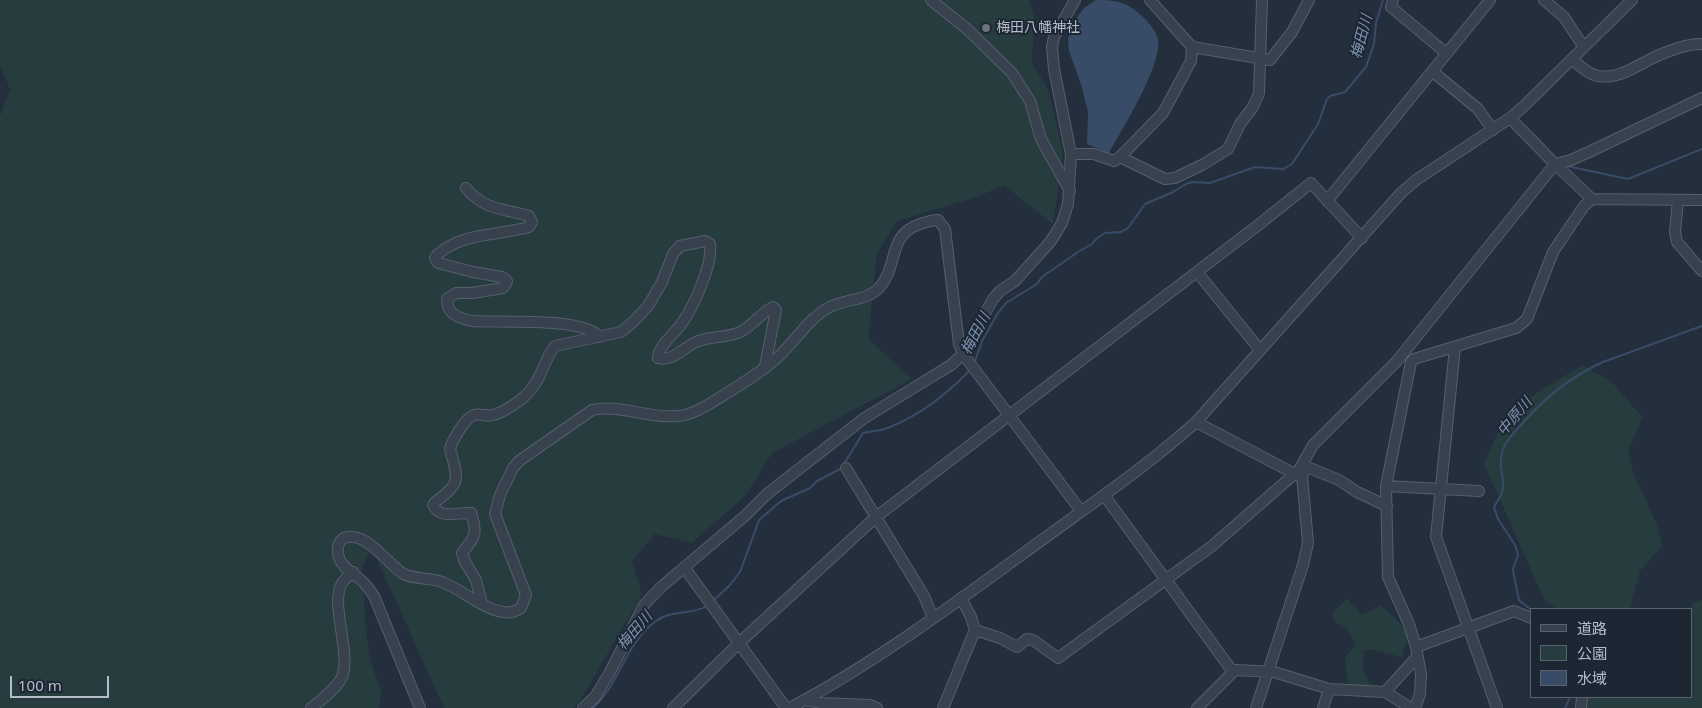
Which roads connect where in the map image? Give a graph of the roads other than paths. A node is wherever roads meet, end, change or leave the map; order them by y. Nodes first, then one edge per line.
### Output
1 (931, 0) edge
2 (1075, 0) edge
3 (1150, 0) edge
4 (1262, 0) edge
5 (1309, 0) edge
6 (1393, 0) edge
7 (1490, 0) edge
8 (1544, 0) edge
9 (1632, 0) edge
10 (1702, 44) edge
11 (1584, 46) junction
12 (1192, 47) junction
13 (1446, 53) junction
14 (1260, 59) junction
15 (1572, 59) junction
16 (1432, 71) junction
17 (1702, 98) edge
18 (1510, 118) junction
19 (1493, 130) junction
20 (1071, 154) junction
21 (1120, 157) junction
22 (1554, 164) junction
23 (466, 188) dead end
24 (1070, 191) junction
25 (1592, 199) junction
26 (1678, 200) junction
27 (1702, 200) edge
28 (1326, 201) junction
29 (1362, 238) junction
30 (1702, 271) edge
31 (1197, 272) junction
32 (599, 337) junction
33 (1455, 347) junction
34 (1260, 350) junction
35 (963, 354) junction
36 (1397, 361) junction
37 (765, 366) junction
38 (1409, 366) junction
39 (1010, 415) junction
40 (1196, 422) junction
41 (846, 468) dead end
42 (1298, 475) junction
43 (1386, 486) junction
44 (1440, 489) junction
45 (1479, 492) dead end
46 (1104, 495) junction
47 (1387, 506) junction
48 (1081, 511) junction
49 (876, 517) junction
50 (684, 567) junction
51 (353, 572) junction
52 (1166, 579) junction
53 (961, 598) junction
54 (482, 604) junction
55 (935, 616) junction
56 (1530, 618) edge
57 (1469, 629) junction
58 (974, 630) junction
59 (740, 643) junction
60 (1416, 652) junction
61 (1233, 672) junction
62 (1267, 672) junction
63 (1329, 689) junction
64 (1385, 692) junction
65 (805, 700) junction
66 (312, 708) edge
67 (420, 708) edge
68 (583, 708) edge
69 (673, 708) edge
70 (786, 708) edge
71 (790, 708) edge
72 (877, 708) edge
73 (943, 708) edge
74 (1197, 708) edge
75 (1256, 708) edge
76 (1323, 708) edge
77 (1411, 708) edge
78 (1415, 708) edge
79 (1498, 708) edge

1 - 24 street
2 - 20 street
3 - 12 street
4 - 14 street
5 - 14 street
6 - 13 street
7 - 13 street
8 - 11 street
9 - 11 street
10 - 15 street
11 - 15 street
12 - 14 street
12 - 21 street
13 - 16 street
14 - 21 street
15 - 18 street
16 - 19 street
16 - 28 street
17 - 22 street
18 - 19 street
18 - 22 street
19 - 29 street
20 - 21 street
20 - 24 street
22 - 25 street
22 - 36 street
23 - 32 street
24 - 35 street
25 - 26 street
25 - 33 street
26 - 27 street
26 - 30 street
28 - 29 street
28 - 31 street
29 - 34 street
31 - 34 street
31 - 39 street
32 - 37 street
32 - 54 street
33 - 38 street
33 - 44 street
34 - 40 street
35 - 37 street
35 - 39 street
35 - 50 street
36 - 38 street
36 - 42 street
37 - 54 street
38 - 43 street
39 - 48 street
39 - 49 street
40 - 42 street
40 - 46 street
41 - 49 street
42 - 47 street
42 - 52 street
42 - 62 street
43 - 44 street
43 - 47 street
44 - 45 street
44 - 57 street
46 - 48 street
46 - 52 street
47 - 60 street
48 - 53 street
49 - 55 street
49 - 59 street
50 - 59 street
50 - 68 street
51 - 54 street
51 - 66 street
51 - 67 street
52 - 58 street
52 - 61 street
53 - 55 street
53 - 58 street
55 - 65 street
56 - 57 street
57 - 60 street
57 - 79 street
58 - 73 street
59 - 69 street
59 - 70 street
60 - 64 street
60 - 78 street
61 - 62 street
61 - 74 street
62 - 63 street
62 - 75 street
63 - 64 street
63 - 76 street
64 - 77 street
65 - 71 street
65 - 72 street

